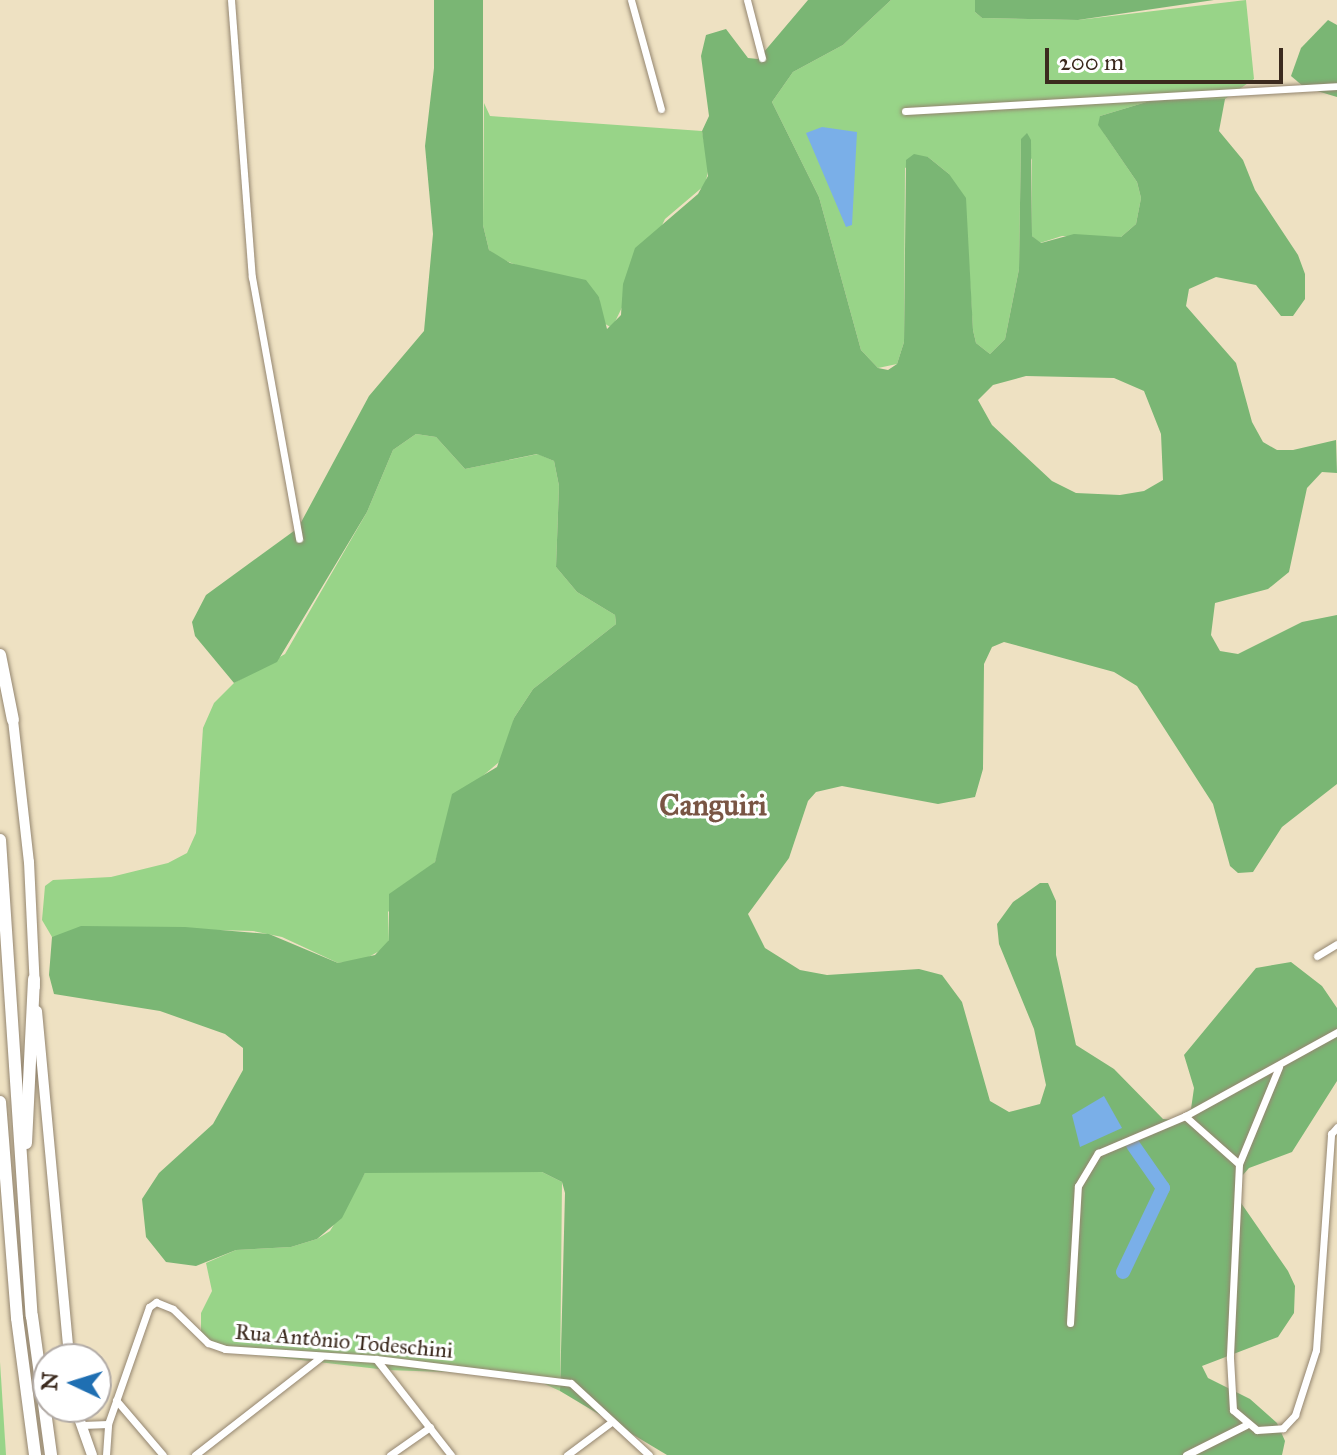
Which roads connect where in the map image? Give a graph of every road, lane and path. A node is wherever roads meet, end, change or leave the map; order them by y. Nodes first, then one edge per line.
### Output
1 (231, 0) edge
2 (631, 0) edge
3 (747, 0) edge
4 (762, 58) dead end
5 (1337, 86) edge
6 (661, 109) dead end
7 (905, 111) dead end
8 (299, 539) dead end
9 (0, 655) edge
10 (13, 720) joint
11 (0, 840) edge
12 (1337, 944) edge
13 (1317, 956) dead end
14 (34, 979) junction
15 (1337, 1032) edge
16 (1279, 1067) junction
17 (0, 1102) edge
18 (1185, 1116) junction
19 (1337, 1127) edge
20 (1239, 1164) junction
21 (23, 1198) junction
22 (1070, 1323) dead end
23 (68, 1343) edge
24 (321, 1357) junction
25 (376, 1359) junction
26 (116, 1400) junction
27 (610, 1423) junction
28 (108, 1424) junction
29 (82, 1425) joint
30 (1246, 1425) junction
31 (430, 1427) junction
32 (35, 1455) edge
33 (51, 1455) edge
34 (92, 1455) edge
35 (106, 1455) edge
36 (163, 1455) edge
37 (195, 1455) edge
38 (390, 1455) edge
39 (451, 1455) edge
40 (567, 1455) edge
41 (649, 1455) edge
42 (1186, 1455) edge

1 - 8 street
2 - 6 street
3 - 4 street
5 - 7 street
9 - 10 highway
10 - 14 street
11 - 21 highway
12 - 13 street
14 - 21 highway
14 - 23 street
15 - 16 street
16 - 18 street
16 - 20 street
17 - 32 highway
18 - 20 street
18 - 22 street
19 - 30 street
20 - 30 street
21 - 33 highway
24 - 25 street, Rua Antônio Todeschini
24 - 26 street, Rua Antônio Todeschini
24 - 37 street
25 - 27 street, Rua Antônio Todeschini
25 - 31 street
26 - 28 street, Rua Antônio Todeschini
26 - 36 street
27 - 40 street
27 - 41 street, Rua Antônio Todeschini
28 - 29 street
28 - 35 street, Rua Antônio Todeschini
29 - 34 street
30 - 42 street
31 - 38 street
31 - 39 street

